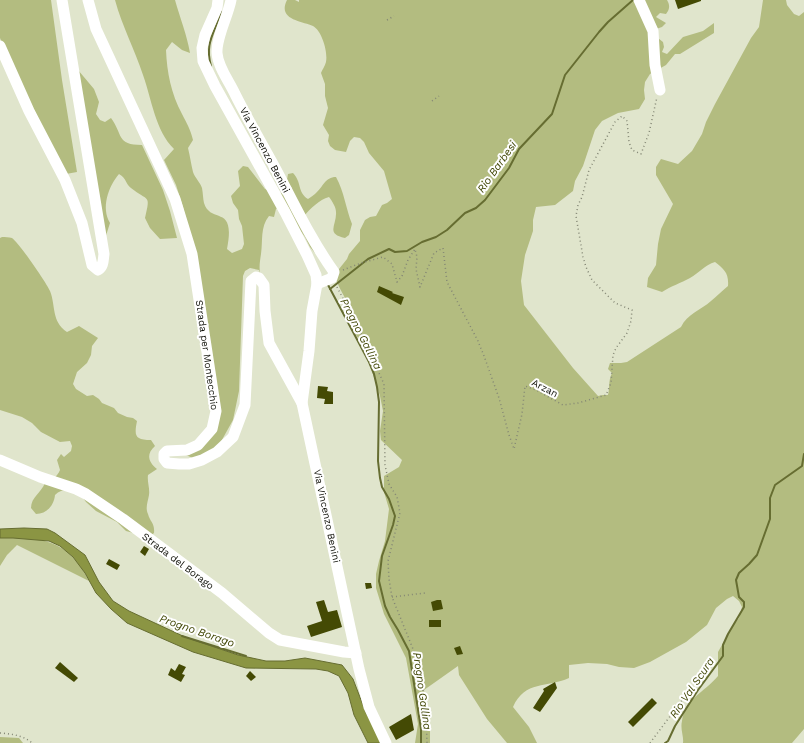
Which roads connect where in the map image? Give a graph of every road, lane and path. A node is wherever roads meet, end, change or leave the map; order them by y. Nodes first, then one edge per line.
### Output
1 (62, 0) edge
2 (88, 0) edge
3 (218, 0) edge
4 (231, 0) edge
5 (639, 0) edge
6 (394, 16) dead end
7 (387, 20) dead end
8 (0, 46) edge
9 (659, 89) joint
10 (439, 96) dead end
11 (432, 101) dead end
12 (333, 276) junction
13 (319, 284) junction
14 (302, 403) junction
15 (0, 460) edge
16 (425, 593) dead end
17 (392, 598) junction
18 (356, 653) junction
19 (689, 691) dead end
20 (0, 733) edge
21 (32, 743) edge
22 (386, 743) edge
23 (427, 743) edge
24 (650, 743) edge

1 - 8 street
2 - 14 street, Strada per Montecchio
3 - 13 street, Via Vincenzo Benini
4 - 12 street, Via Vincenzo Benini
5 - 9 street
6 - 7 path
9 - 12 path, Arzan
10 - 11 path
12 - 13 street
12 - 17 path
13 - 14 street, Via Vincenzo Benini
14 - 18 street, Via Vincenzo Benini
15 - 18 street, Strada del Borago
16 - 17 path
17 - 23 path
18 - 22 street, Via Vincenzo Benini
19 - 24 path
20 - 21 path

